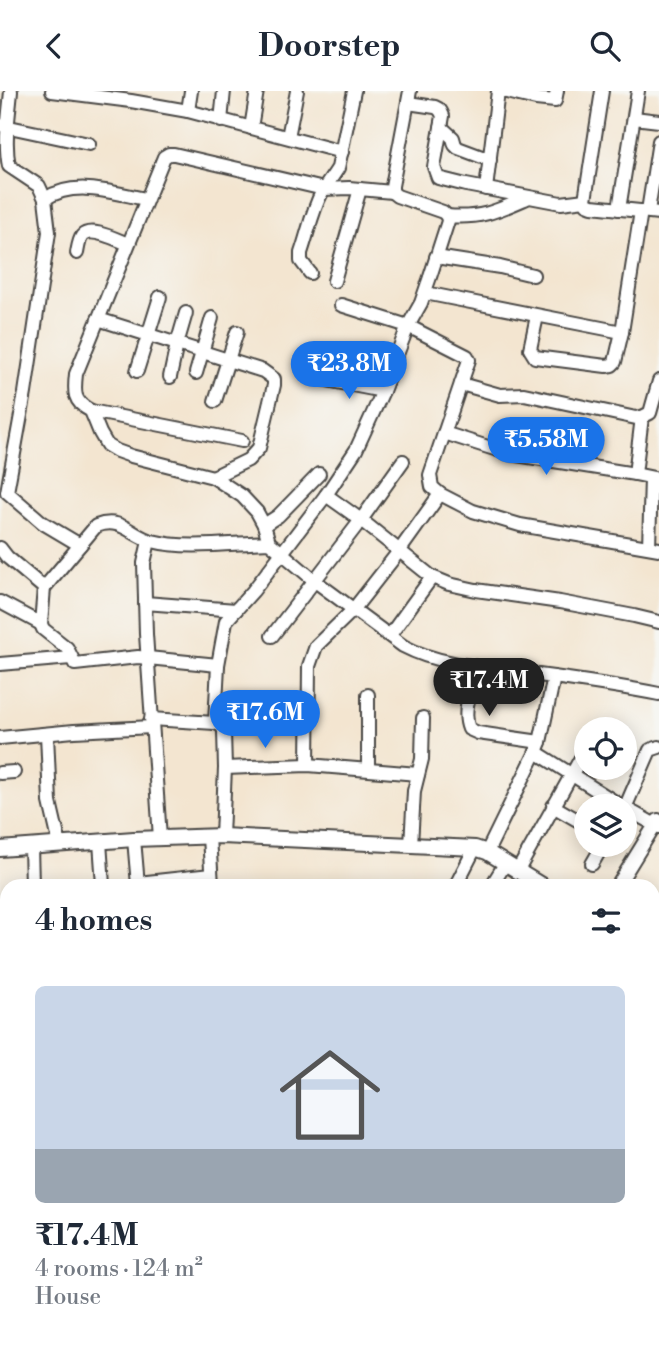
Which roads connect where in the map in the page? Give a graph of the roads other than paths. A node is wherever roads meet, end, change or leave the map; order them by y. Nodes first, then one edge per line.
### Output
1 (11, 91) edge
2 (52, 91) edge
3 (157, 91) edge
4 (191, 91) edge
5 (224, 91) edge
6 (257, 91) edge
7 (297, 91) edge
8 (354, 91) edge
9 (500, 91) edge
10 (557, 91) edge
11 (602, 91) edge
12 (638, 91) edge
13 (109, 94) edge
14 (409, 97) edge
15 (155, 105) junction
16 (188, 111) junction
17 (634, 118) junction
18 (221, 121) junction
19 (659, 121) edge
20 (4, 125) edge
21 (441, 127) junction
22 (251, 128) junction
23 (288, 137) junction
24 (659, 141) edge
25 (89, 144) dead end
26 (342, 152) junction
27 (490, 160) junction
28 (4, 167) edge
29 (324, 189) junction
30 (360, 189) junction
31 (486, 189) junction
32 (392, 192) junction
33 (528, 197) junction
34 (46, 199) junction
35 (146, 199) junction
36 (585, 200) junction
37 (619, 209) junction
38 (649, 212) edge
39 (447, 216) junction
40 (128, 244) junction
41 (77, 253) dead end
42 (436, 257) junction
43 (310, 274) dead end
44 (533, 275) dead end
45 (334, 282) dead end
46 (425, 293) junction
47 (160, 297) dead end
48 (341, 305) dead end
49 (186, 313) dead end
50 (537, 316) junction
51 (98, 319) junction
52 (212, 319) dead end
53 (408, 326) junction
54 (622, 332) junction
55 (237, 333) dead end
56 (148, 335) junction
57 (177, 344) junction
58 (202, 352) junction
59 (228, 361) junction
60 (137, 371) dead end
61 (196, 373) dead end
62 (170, 377) dead end
63 (321, 379) dead end
64 (659, 381) edge
65 (461, 384) junction
66 (383, 391) junction
67 (215, 401) dead end
68 (91, 411) junction
69 (642, 417) junction
70 (444, 433) junction
71 (242, 441) dead end
72 (403, 461) dead end
73 (319, 474) dead end
74 (635, 474) junction
75 (213, 477) junction
76 (655, 478) edge
77 (440, 494) junction
78 (326, 495) junction
79 (361, 520) junction
80 (264, 525) junction
81 (149, 541) junction
82 (269, 542) junction
83 (80, 545) junction
84 (0, 548) edge
85 (654, 548) edge
86 (400, 550) junction
87 (281, 554) junction
88 (432, 577) junction
89 (315, 581) junction
90 (44, 588) junction
91 (0, 603) edge
92 (145, 603) junction
93 (236, 610) junction
94 (353, 610) junction
95 (659, 622) edge
96 (41, 624) junction
97 (390, 635) junction
98 (272, 636) dead end
99 (71, 657) junction
100 (147, 658) junction
101 (0, 664) edge
102 (218, 665) junction
103 (478, 667) junction
104 (554, 677) junction
105 (659, 694) edge
106 (368, 695) dead end
107 (423, 718) dead end
108 (151, 723) junction
109 (215, 723) junction
110 (47, 734) junction
111 (0, 738) edge
112 (538, 747) junction
113 (659, 747) edge
114 (308, 765) junction
115 (225, 768) junction
116 (368, 769) junction
117 (574, 770) edge
118 (14, 772) dead end
119 (0, 773) edge
120 (418, 773) junction
121 (571, 775) junction
122 (602, 794) edge
123 (553, 806) junction
124 (574, 818) edge
125 (658, 824) edge
126 (215, 836) junction
127 (160, 838) junction
128 (134, 839) junction
129 (100, 842) junction
130 (60, 845) junction
131 (411, 845) junction
132 (32, 847) junction
133 (0, 849) edge
134 (481, 850) junction
135 (596, 857) edge
136 (592, 864) dead end
137 (511, 868) junction
138 (32, 879) edge
139 (103, 879) edge
140 (138, 879) edge
141 (211, 879) edge
142 (460, 879) edge
143 (499, 879) edge
144 (527, 879) edge
145 (622, 879) edge

1 - 20 street
2 - 13 street
3 - 15 street
4 - 16 street
5 - 18 street
6 - 22 street
7 - 23 street
8 - 26 street
9 - 10 street
9 - 27 street
11 - 36 street
12 - 17 street
13 - 15 street
14 - 21 street
14 - 32 street
15 - 16 street
16 - 18 street
17 - 19 street
17 - 37 street
18 - 22 street
20 - 25 street
20 - 28 street
21 - 27 street
21 - 31 street
22 - 23 street
23 - 26 street
24 - 38 street
26 - 29 street
27 - 31 street
28 - 34 street
29 - 30 street
29 - 35 street
29 - 43 street
30 - 32 street
30 - 45 street
31 - 33 street
32 - 39 street
33 - 36 street
33 - 39 street
34 - 35 street
34 - 83 street
35 - 40 street
36 - 37 street
37 - 38 street
38 - 54 street
39 - 42 street
40 - 41 street
40 - 51 street
42 - 44 street
42 - 46 street
46 - 50 street
46 - 53 street
47 - 56 street
48 - 53 street
49 - 57 street
50 - 54 street
50 - 54 street
51 - 56 street
51 - 68 street
52 - 58 street
53 - 65 street
53 - 66 street
55 - 59 street
56 - 57 street
56 - 60 street
57 - 58 street
57 - 62 street
58 - 59 street
58 - 61 street
59 - 67 street
59 - 75 street
63 - 66 street
64 - 69 street
65 - 69 street
65 - 70 street
66 - 78 street
68 - 71 street
68 - 75 street
69 - 74 street
70 - 74 street
70 - 77 street
72 - 79 street
73 - 80 street
74 - 76 street
75 - 80 street
76 - 85 street
77 - 85 street
77 - 86 street
78 - 79 street
78 - 87 street
79 - 86 street
79 - 89 street
80 - 82 street
81 - 82 street
81 - 83 street
81 - 92 street
82 - 87 street
83 - 90 street
84 - 90 street
86 - 88 street
86 - 94 street
87 - 89 street
87 - 93 street
88 - 95 street
88 - 97 street
89 - 94 street
89 - 98 street
90 - 96 street
91 - 96 street
92 - 93 street
92 - 100 street
93 - 102 street
94 - 97 street
94 - 114 street
96 - 99 street
97 - 103 street
99 - 100 street
99 - 101 street
100 - 102 street
100 - 108 street
102 - 109 street
103 - 104 street
103 - 112 street
104 - 105 street
104 - 112 street
106 - 116 street
107 - 120 street
108 - 109 street
108 - 110 street
108 - 127 street
109 - 115 street
110 - 111 street
110 - 130 street
112 - 121 street
112 - 134 street
113 - 125 street
114 - 115 street
114 - 116 street
115 - 126 street
116 - 120 street
117 - 121 street
118 - 119 street
120 - 131 street
121 - 122 street
121 - 123 street
123 - 124 street
123 - 137 street
125 - 145 street
126 - 127 street
126 - 131 street
126 - 141 street
127 - 128 street
128 - 129 street
128 - 140 street
129 - 130 street
129 - 139 street
130 - 132 street
131 - 134 street
132 - 133 street
132 - 138 street
134 - 137 street
134 - 142 street
135 - 136 street
137 - 143 street
137 - 144 street

